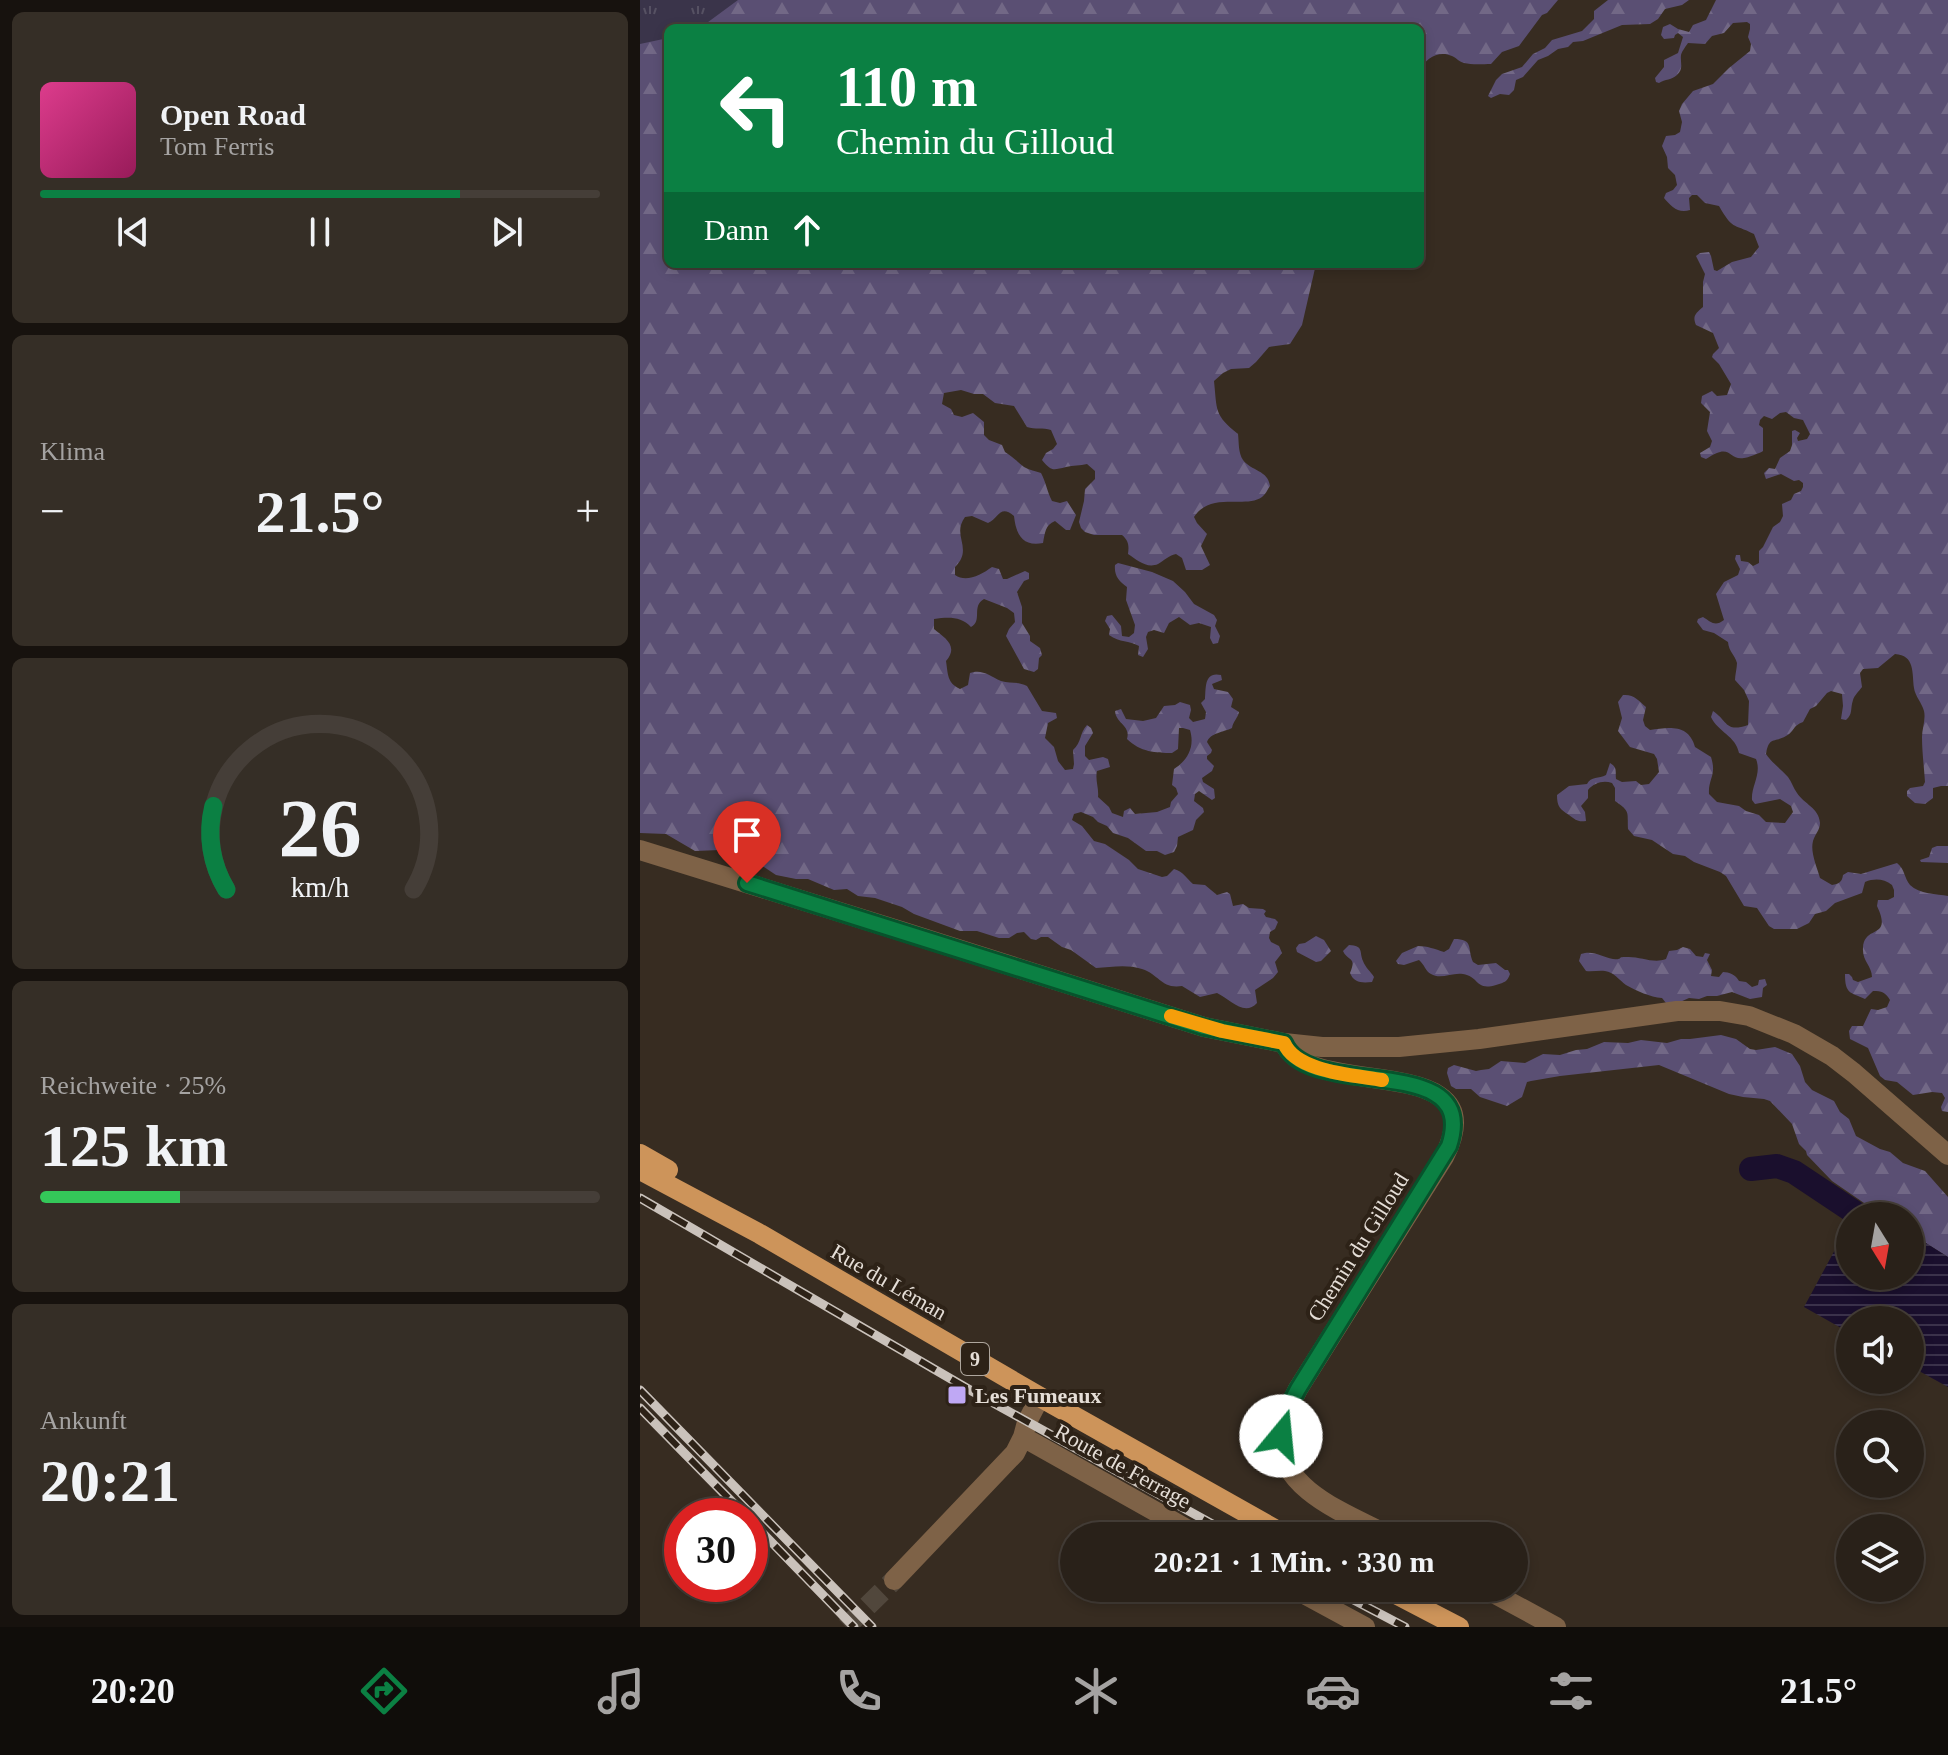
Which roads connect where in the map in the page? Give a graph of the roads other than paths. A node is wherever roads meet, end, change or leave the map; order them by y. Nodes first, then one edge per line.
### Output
1 (640, 850) edge
2 (1284, 1043) junction
3 (640, 1154) edge
4 (1948, 1155) edge
5 (640, 1170) edge
6 (760, 1234) junction
7 (1040, 1397) junction
8 (1023, 1437) junction
9 (1174, 1522) edge
10 (1262, 1522) edge
11 (1363, 1522) edge
12 (894, 1580) tunnel mouth
13 (1319, 1602) edge
14 (1411, 1602) edge
15 (1510, 1602) edge
16 (1365, 1627) edge
17 (1459, 1627) edge
18 (1556, 1627) edge

1 - 2 street
2 - 4 street
2 - 11 street, Chemin du Gilloud
3 - 6 main road, Rue du Léman / 9
5 - 6 main road, Rue du Léman / 9
6 - 7 main road, Rue du Léman / 9
7 - 8 street
7 - 10 main road, Rue du Léman / 9
8 - 9 street, Route de Ferrage
8 - 12 street
13 - 16 street
14 - 17 main road
15 - 18 street

